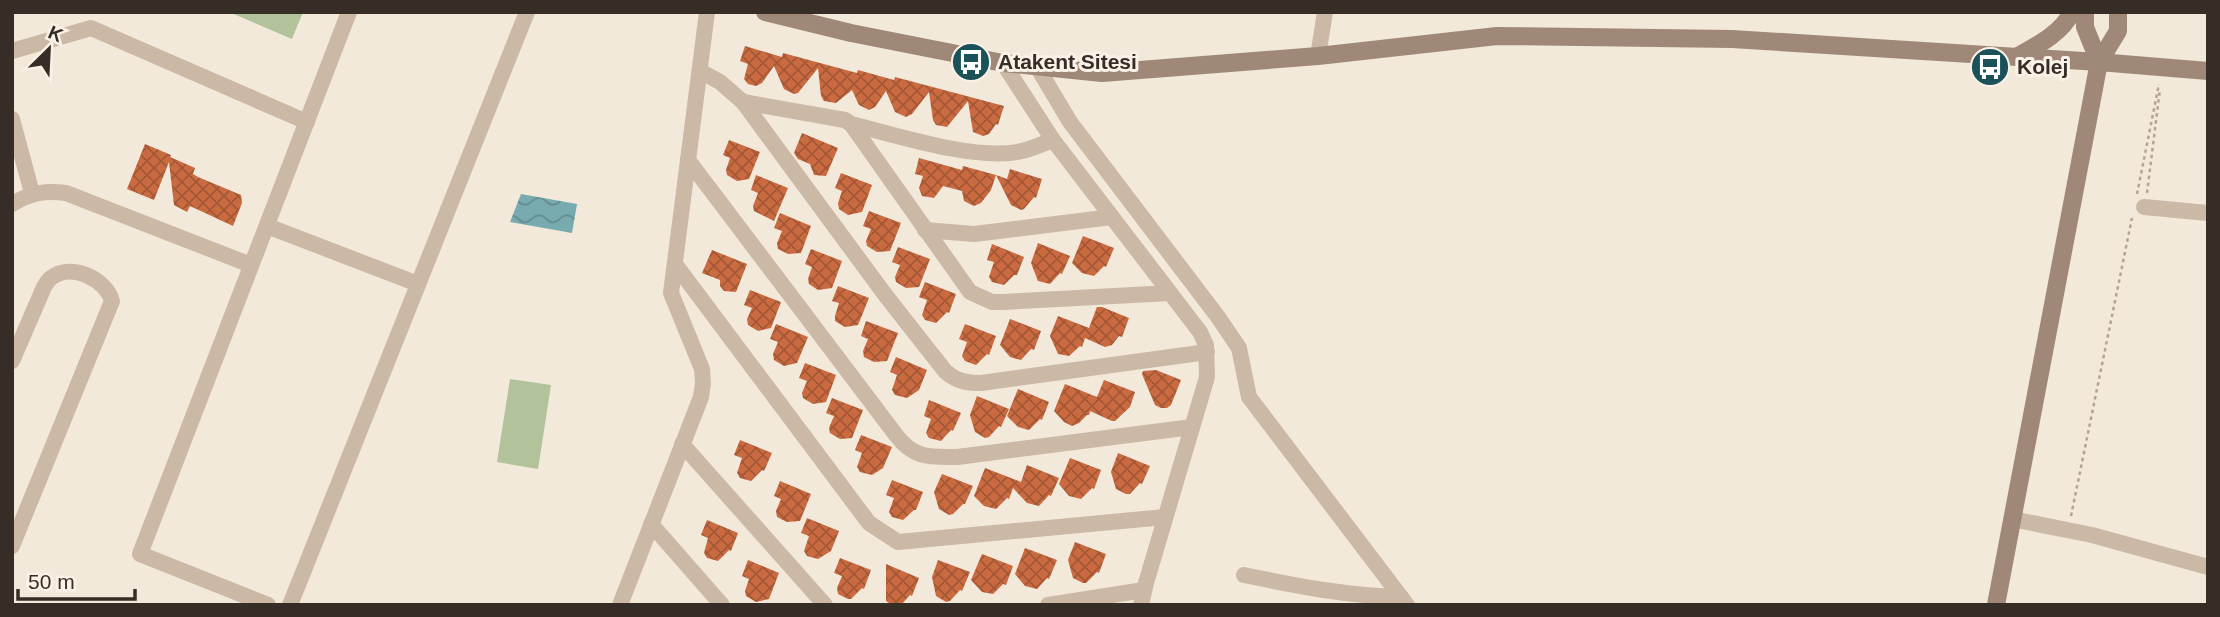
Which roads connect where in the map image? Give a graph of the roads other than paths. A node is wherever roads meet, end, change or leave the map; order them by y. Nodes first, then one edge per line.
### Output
1 (349, 12) edge
2 (527, 12) edge
3 (707, 12) edge
4 (765, 12) edge
5 (1325, 12) edge
6 (2072, 12) edge
7 (2085, 12) edge
8 (2118, 12) edge
9 (91, 20) edge
10 (12, 51) edge
11 (1318, 56) junction
12 (2016, 57) junction
13 (2099, 62) junction
14 (1003, 63) junction
15 (1036, 65) junction
16 (700, 71) junction
17 (2208, 71) edge
18 (743, 102) junction
19 (12, 119) edge
20 (307, 122) junction
21 (851, 124) junction
22 (1053, 140) junction
23 (688, 160) junction
24 (32, 193) junction
25 (12, 204) edge
26 (2137, 209) road end
27 (2208, 213) edge
28 (1112, 217) junction
29 (267, 226) junction
30 (925, 230) junction
31 (675, 264) junction
32 (251, 265) junction
33 (418, 285) junction
34 (1170, 293) junction
35 (1207, 352) junction
36 (12, 361) edge
37 (1192, 427) junction
38 (682, 444) junction
39 (1165, 517) junction
40 (2012, 519) junction
41 (651, 524) junction
42 (12, 546) edge
43 (2208, 567) edge
44 (1244, 575) dead end
45 (622, 597) edge
46 (1143, 597) edge
47 (1404, 601) edge
48 (268, 605) edge
49 (290, 605) edge
50 (636, 605) edge
51 (722, 605) edge
52 (825, 605) edge
53 (1048, 605) edge
54 (1996, 605) edge

1 - 20 street
2 - 33 street
3 - 16 street
4 - 14 main road
5 - 11 street
6 - 12 main road
7 - 13 main road
8 - 13 main road
9 - 10 street
9 - 20 street
11 - 12 main road
11 - 15 main road
12 - 13 main road
13 - 17 main road
13 - 40 main road
14 - 15 main road
14 - 22 street
15 - 47 street
16 - 18 street
16 - 23 street
18 - 21 street
18 - 35 street
19 - 24 street
20 - 29 street
21 - 22 street
21 - 30 street
22 - 28 street
23 - 31 street
23 - 37 street
24 - 25 street
24 - 32 street
26 - 27 street
28 - 30 street
28 - 34 street
29 - 32 street
29 - 33 street
30 - 34 street
31 - 38 street
31 - 39 street
32 - 48 street
33 - 49 street
34 - 35 street
35 - 37 street
36 - 42 street
37 - 39 street
38 - 41 street
38 - 52 street
39 - 46 street
40 - 43 street
40 - 54 main road
41 - 45 street
41 - 51 street
44 - 47 street
45 - 50 street
46 - 53 street

